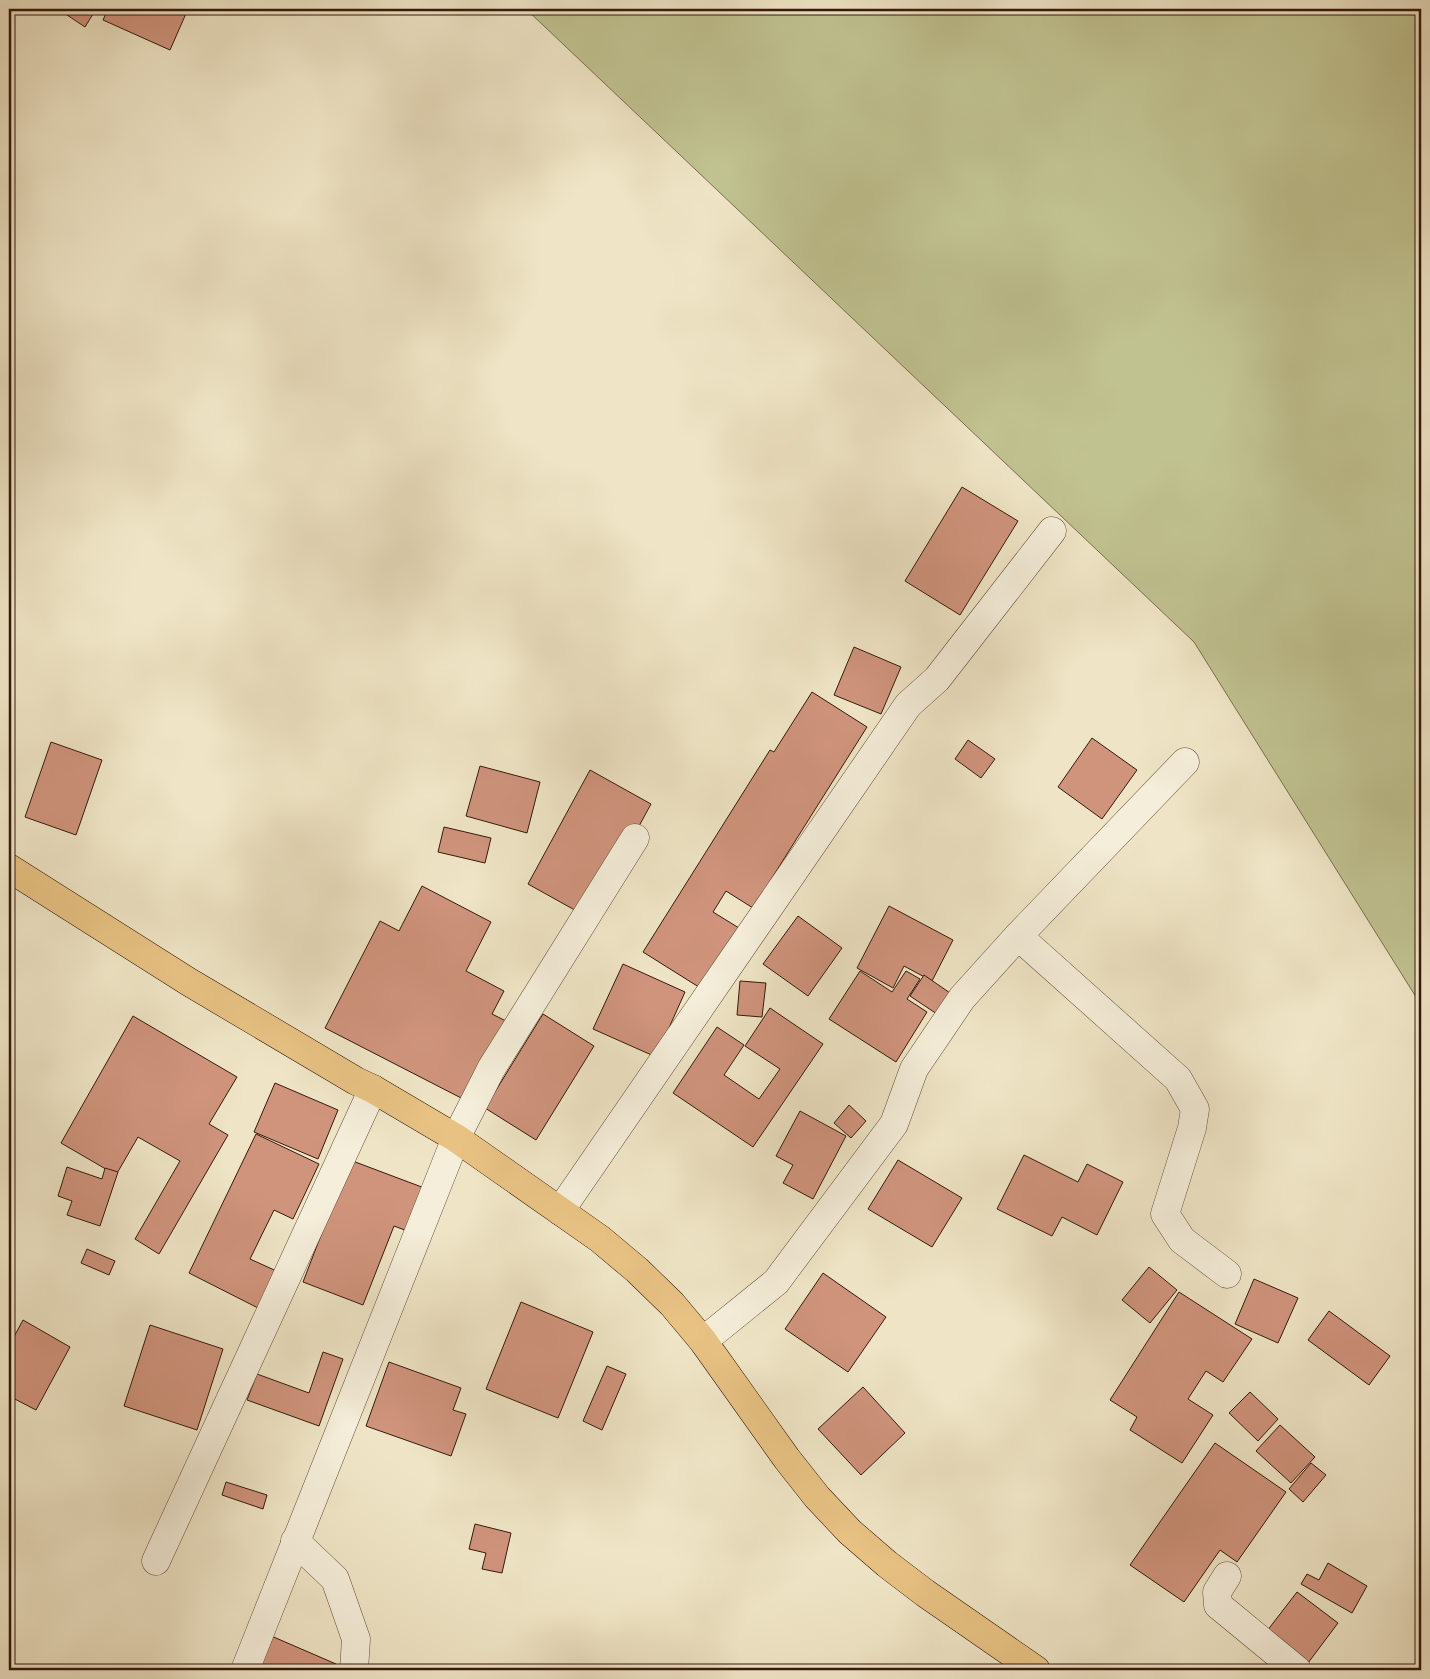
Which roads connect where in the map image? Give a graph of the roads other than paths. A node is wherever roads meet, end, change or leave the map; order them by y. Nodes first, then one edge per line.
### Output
1 (1052, 532) dead end
2 (1185, 762) dead end
3 (635, 838) dead end
4 (9, 868) edge
5 (1018, 936) junction
6 (373, 1089) junction
7 (456, 1138) junction
8 (560, 1211) junction
9 (1227, 1274) dead end
10 (703, 1341) junction
11 (295, 1541) junction
12 (156, 1561) dead end
13 (1227, 1576) dead end
14 (245, 1670) edge
15 (354, 1670) edge
16 (1036, 1670) edge
17 (1297, 1670) edge

1 - 8 street
2 - 5 street
3 - 7 street
4 - 6 main road
5 - 9 street
5 - 10 street
6 - 7 main road
6 - 12 street
7 - 8 main road
7 - 11 street
8 - 10 main road
10 - 16 main road
11 - 14 street
11 - 15 street
13 - 17 street

